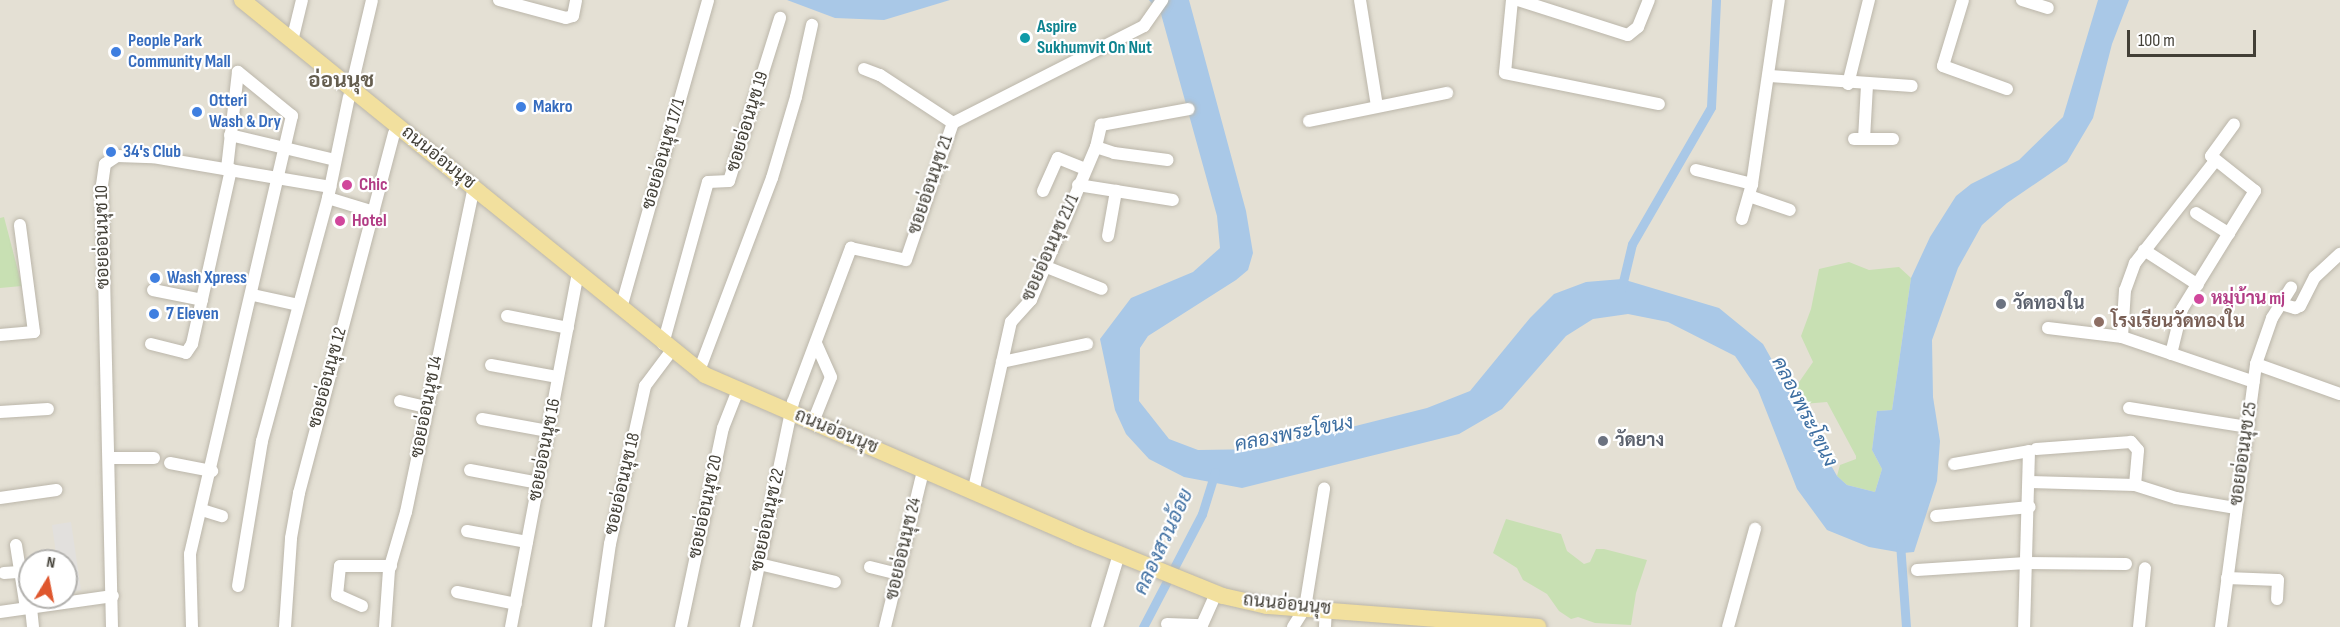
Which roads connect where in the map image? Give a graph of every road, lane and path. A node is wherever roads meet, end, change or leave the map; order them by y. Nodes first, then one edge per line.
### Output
1 (229, 0) edge
2 (303, 0) edge
3 (372, 0) edge
4 (576, 0) edge
5 (708, 0) edge
6 (1162, 0) edge
7 (1360, 0) edge
8 (1512, 0) edge
9 (1648, 0) edge
10 (1779, 0) edge
11 (1869, 0) edge
12 (1963, 0) edge
13 (2022, 0) edge
14 (504, 1) edge
15 (1525, 1) edge
16 (248, 2) edge
17 (2048, 8) dead end
18 (780, 18) dead end
19 (812, 25) dead end
20 (292, 41) junction
21 (864, 69) dead end
22 (1770, 76) junction
23 (1848, 84) junction
24 (1867, 85) junction
25 (1912, 86) dead end
26 (2007, 89) dead end
27 (350, 93) junction
28 (1447, 93) dead end
29 (1659, 104) dead end
30 (1377, 106) junction
31 (1189, 109) dead end
32 (1309, 121) dead end
33 (953, 123) junction
34 (2234, 123) dead end
35 (395, 129) junction
36 (230, 135) junction
37 (1893, 140) dead end
38 (286, 146) junction
39 (1096, 147) junction
40 (335, 160) junction
41 (1168, 160) dead end
42 (2215, 161) junction
43 (229, 169) junction
44 (1085, 169) junction
45 (1696, 170) dead end
46 (280, 177) junction
47 (1078, 185) junction
48 (1750, 190) junction
49 (1043, 191) dead end
50 (1116, 191) junction
51 (329, 192) junction
52 (473, 192) junction
53 (1173, 200) dead end
54 (1790, 210) dead end
55 (374, 212) junction
56 (2196, 213) dead end
57 (1742, 219) dead end
58 (20, 225) dead end
59 (2229, 234) junction
60 (1108, 236) dead end
61 (2144, 250) junction
62 (2340, 254) edge
63 (1044, 266) junction
64 (577, 277) junction
65 (2198, 285) junction
66 (2291, 288) dead end
67 (1102, 289) dead end
68 (153, 290) dead end
69 (253, 295) junction
70 (202, 300) junction
71 (2281, 304) junction
72 (298, 305) junction
73 (621, 308) junction
74 (507, 316) dead end
75 (568, 328) junction
76 (2048, 328) dead end
77 (0, 335) edge
78 (2122, 337) junction
79 (816, 343) junction
80 (151, 344) dead end
81 (1088, 344) dead end
82 (668, 350) junction
83 (2171, 354) junction
84 (1002, 362) junction
85 (2256, 364) junction
86 (491, 365) dead end
87 (699, 371) junction
88 (558, 378) junction
89 (2254, 382) junction
90 (737, 393) junction
91 (2340, 394) edge
92 (400, 401) dead end
93 (427, 407) junction
94 (2128, 408) dead end
95 (48, 409) dead end
96 (0, 412) edge
97 (789, 416) junction
98 (482, 418) dead end
99 (813, 422) junction
100 (2248, 427) junction
101 (548, 431) junction
102 (2037, 448) dead end
103 (109, 458) junction
104 (154, 458) dead end
105 (170, 464) dead end
106 (1954, 464) dead end
107 (470, 470) dead end
108 (212, 471) junction
109 (922, 475) junction
110 (2030, 482) junction
111 (538, 483) junction
112 (2135, 485) junction
113 (1324, 489) dead end
114 (56, 490) dead end
115 (973, 492) junction
116 (0, 498) edge
117 (2030, 507) junction
118 (2235, 508) junction
119 (202, 510) junction
120 (222, 516) dead end
121 (1936, 516) dead end
122 (1755, 529) dead end
123 (467, 531) dead end
124 (527, 542) junction
125 (16, 545) dead end
126 (18, 558) edge
127 (1118, 558) junction
128 (2026, 563) junction
129 (759, 564) junction
130 (2126, 564) dead end
131 (391, 566) junction
132 (870, 567) dead end
133 (2145, 568) dead end
134 (1917, 570) dead end
135 (18, 572) edge
136 (4, 573) dead end
137 (898, 574) junction
138 (2227, 578) junction
139 (835, 582) dead end
140 (238, 586) dead end
141 (457, 592) dead end
142 (114, 596) junction
143 (1214, 597) junction
144 (2277, 599) dead end
145 (78, 601) edge
146 (516, 604) junction
147 (362, 606) dead end
148 (21, 609) edge
149 (28, 609) edge
150 (0, 612) edge
151 (1300, 617) edge
152 (1325, 618) edge
153 (1374, 620) edge
154 (1426, 623) edge
155 (1167, 624) dead end
156 (1455, 624) edge
157 (33, 627) edge
158 (112, 627) edge
159 (192, 627) edge
160 (285, 627) edge
161 (385, 627) edge
162 (511, 627) edge
163 (598, 627) edge
164 (681, 627) edge
165 (746, 627) edge
166 (885, 627) edge
167 (1097, 627) edge
168 (1539, 627) edge
169 (1728, 627) edge
170 (2024, 627) edge
171 (2139, 627) edge
172 (2221, 627) edge

1 - 27 main road, ถนนอ่อนนุช
2 - 20 street
3 - 27 street
4 - 14 street
5 - 73 street, ซอยอ่อนนุช 17/1
6 - 33 street, ซอยอ่อนนุช 21
7 - 30 street
8 - 29 street
9 - 15 street
10 - 22 street
11 - 23 street
12 - 26 street
13 - 17 street
16 - 20 main road, ถนนอ่อนนุช
18 - 82 street, ซอยอ่อนนุช 19
19 - 87 street
20 - 27 main road, ถนนอ่อนนุช
21 - 33 street
22 - 23 street
22 - 48 street
23 - 24 street
24 - 25 street
24 - 37 street
27 - 35 main road, ถนนอ่อนนุช
27 - 40 street
28 - 30 street
30 - 32 street
31 - 39 street, ซอยอ่อนนุช 21/1
33 - 79 street, ซอยอ่อนนุช 21
34 - 42 street
35 - 52 main road, ถนนอ่อนนุช
35 - 55 street, ซอยอ่อนนุช 12
36 - 38 street
36 - 38 street
36 - 43 street
38 - 40 street
38 - 46 street
39 - 41 street
39 - 44 street, ซอยอ่อนนุช 21/1
40 - 51 street
42 - 59 street
42 - 61 street
43 - 46 street, ซอยอ่อนนุช 10
43 - 70 street
43 - 103 street, ซอยอ่อนนุช 10
44 - 47 street, ซอยอ่อนนุช 21/1
44 - 49 street
45 - 48 street
46 - 51 street, ซอยอ่อนนุช 10
46 - 69 street
47 - 50 street
47 - 63 street, ซอยอ่อนนุช 21/1
48 - 54 street
48 - 57 street
50 - 53 street
50 - 60 street
51 - 55 street, ซอยอ่อนนุช 10
51 - 72 street
52 - 64 main road, ถนนอ่อนนุช
52 - 93 street, ซอยอ่อนนุช 14
55 - 160 street, ซอยอ่อนนุช 12
56 - 59 street
58 - 77 street
59 - 65 street
61 - 65 street
61 - 78 street
62 - 71 street
63 - 67 street
63 - 84 street, ซอยอ่อนนุช 21/1
64 - 73 main road, ถนนอ่อนนุช
64 - 75 street, ซอยอ่อนนุช 16
64 - 82 main road, ถนนอ่อนนุช
65 - 83 street
66 - 71 street, ซอยอ่อนนุช 25
68 - 70 street
69 - 72 street
69 - 108 street
70 - 80 street
71 - 85 street, ซอยอ่อนนุช 25
72 - 140 street
73 - 82 main road, ถนนอ่อนนุช
74 - 75 street
75 - 88 street, ซอยอ่อนนุช 16
76 - 78 street
78 - 83 street
79 - 97 street, ซอยอ่อนนุช 21
79 - 99 street
81 - 84 street
82 - 87 main road, ถนนอ่อนนุช
82 - 90 main road, ถนนอ่อนนุช
82 - 163 street, ซอยอ่อนนุช 18
83 - 89 street
84 - 115 street, ซอยอ่อนนุช 21/1
85 - 89 street, ซอยอ่อนนุช 25
85 - 91 street
86 - 88 street
87 - 90 main road, ถนนอ่อนนุช
88 - 101 street, ซอยอ่อนนุช 16
89 - 100 street, ซอยอ่อนนุช 25
90 - 97 main road, ถนนอ่อนนุช
90 - 164 street, ซอยอ่อนนุช 20
92 - 93 street
93 - 131 street, ซอยอ่อนนุช 14
94 - 100 street
95 - 96 street
97 - 99 main road, ถนนอ่อนนุช
97 - 109 main road, ถนนอ่อนนุช
97 - 129 street, ซอยอ่อนนุช 22
98 - 101 street
99 - 109 main road, ถนนอ่อนนุช
100 - 118 street, ซอยอ่อนนุช 25
101 - 111 street, ซอยอ่อนนุช 16
102 - 112 street
103 - 104 street
103 - 142 street, ซอยอ่อนนุช 10
105 - 108 street
106 - 110 street
107 - 111 street
108 - 119 street
109 - 115 main road, ถนนอ่อนนุช
109 - 127 main road, ถนนอ่อนนุช
109 - 137 street, ซอยอ่อนนุช 24
110 - 112 street
110 - 117 street
111 - 124 street, ซอยอ่อนนุช 16
112 - 118 street
113 - 151 street
114 - 116 street
115 - 127 main road, ถนนอ่อนนุช
117 - 121 street
117 - 128 street
118 - 138 street, ซอยอ่อนนุช 25
119 - 120 street
119 - 159 street
122 - 169 street
123 - 124 street
124 - 146 street, ซอยอ่อนนุช 16
125 - 126 street
127 - 143 main road, ถนนอ่อนนุช
127 - 167 street
128 - 130 street
128 - 134 street
128 - 170 street
129 - 139 street
129 - 165 street, ซอยอ่อนนุช 22
131 - 147 street
131 - 161 street, ซอยอ่อนนุช 14
132 - 137 street
133 - 171 street
135 - 136 street
137 - 166 street, ซอยอ่อนนุช 24
138 - 144 street
138 - 172 street, ซอยอ่อนนุช 25
141 - 146 street
142 - 145 street
142 - 158 street, ซอยอ่อนนุช 10
143 - 151 main road, ถนนอ่อนนุช
143 - 155 street
146 - 162 street, ซอยอ่อนนุช 16
148 - 150 street
149 - 157 street
151 - 152 main road, ถนนอ่อนนุช
152 - 153 main road, ถนนอ่อนนุช
153 - 154 main road, ถนนอ่อนนุช
154 - 156 main road, ถนนอ่อนนุช
156 - 168 main road, ถนนอ่อนนุช

